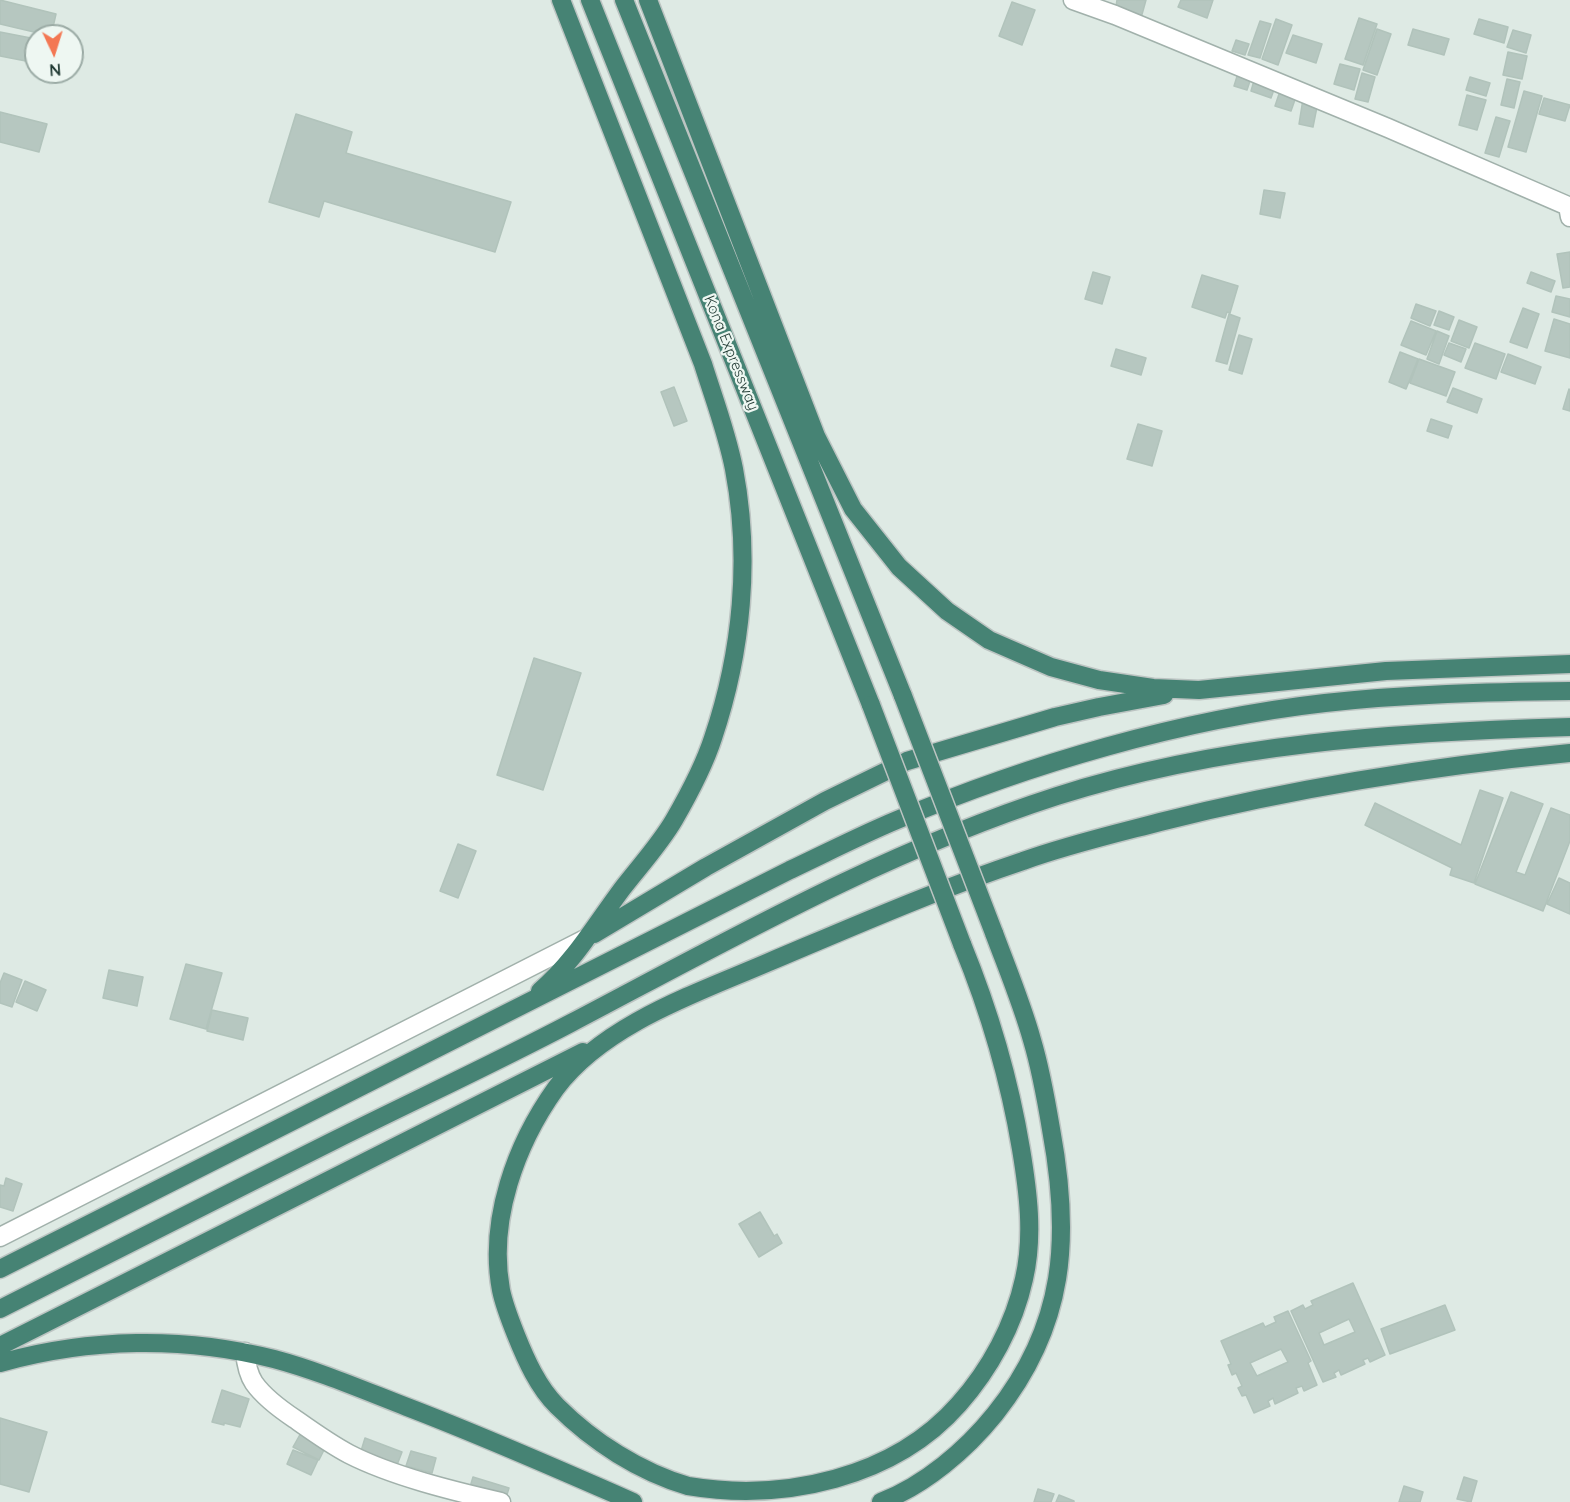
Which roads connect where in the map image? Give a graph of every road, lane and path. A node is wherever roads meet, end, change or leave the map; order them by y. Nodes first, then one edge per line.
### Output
1 (561, 0) edge
2 (590, 0) edge
3 (624, 0) edge
4 (648, 0) edge
5 (1073, 0) edge
6 (1570, 217) edge
7 (1570, 664) edge
8 (1198, 690) junction
9 (1570, 691) edge
10 (1570, 727) edge
11 (1570, 753) edge
12 (587, 938) junction
13 (525, 1004) junction
14 (611, 1037) junction
15 (0, 1237) edge
16 (0, 1269) edge
17 (0, 1310) edge
18 (0, 1346) edge
19 (245, 1352) junction
20 (0, 1363) edge
21 (501, 1502) edge
22 (633, 1502) edge
23 (880, 1502) edge

1 - 12 highway
2 - 14 highway, Kona Expressway, bridge
3 - 23 highway, bridge
4 - 8 highway
5 - 6 street
7 - 8 highway
8 - 12 highway
9 - 13 highway
10 - 17 highway
11 - 14 highway
12 - 13 highway
12 - 15 street
13 - 16 highway
14 - 18 highway
19 - 20 highway
19 - 21 street
19 - 22 highway

